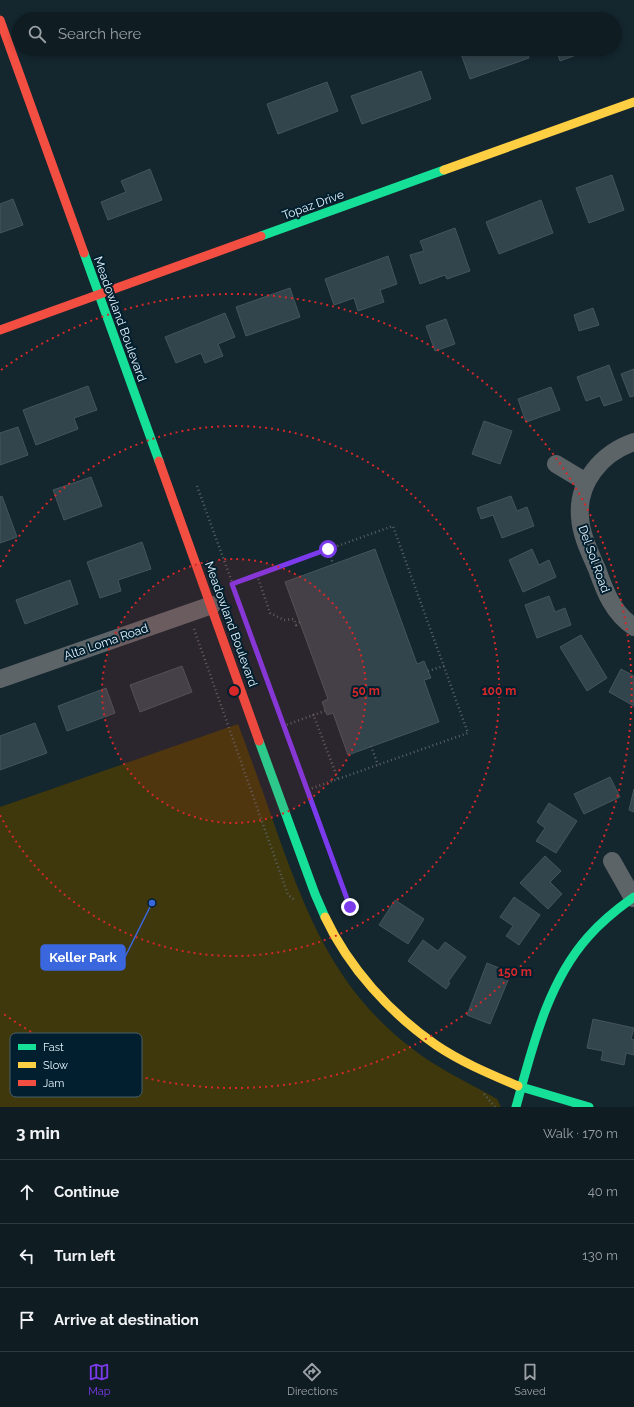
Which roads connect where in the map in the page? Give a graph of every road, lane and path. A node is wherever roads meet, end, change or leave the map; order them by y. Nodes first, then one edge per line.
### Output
1 (0, 20) edge
2 (12, 53) edge
3 (13, 56) edge
4 (634, 102) edge
5 (99, 294) junction
6 (0, 330) edge
7 (634, 442) edge
8 (556, 464) dead end
9 (586, 482) junction
10 (197, 486) dead end
11 (328, 549) junction
12 (333, 564) dead end
13 (257, 575) junction
14 (232, 584) junction
15 (212, 605) junction
16 (300, 622) dead end
17 (634, 627) edge
18 (444, 666) junction
19 (428, 671) dead end
20 (0, 679) edge
21 (325, 711) dead end
22 (313, 714) junction
23 (283, 726) junction
24 (371, 746) dead end
25 (378, 765) junction
26 (338, 778) junction
27 (307, 790) junction
28 (612, 861) dead end
29 (633, 898) edge
30 (350, 907) dead end
31 (521, 1088) junction
32 (516, 1107) edge
33 (589, 1107) edge

1 - 2 street, Meadowland Boulevard
3 - 5 street, Meadowland Boulevard
4 - 5 street, Topaz Drive
5 - 6 street, Topaz Drive
5 - 15 street, Meadowland Boulevard
7 - 9 street, Del Sol Road
8 - 9 street
9 - 17 street, Del Sol Road
10 - 14 path
11 - 12 path
11 - 13 path
11 - 18 path
13 - 14 path
13 - 16 path
14 - 23 path
15 - 20 street, Alta Loma Road
15 - 31 street, Meadowland Boulevard
18 - 19 path
18 - 25 path
21 - 22 path
22 - 23 path
22 - 26 path
23 - 27 path
24 - 25 path
25 - 26 path
26 - 27 path
27 - 30 path
28 - 29 street
29 - 31 street
31 - 32 street
31 - 33 street, Meadowland Boulevard

